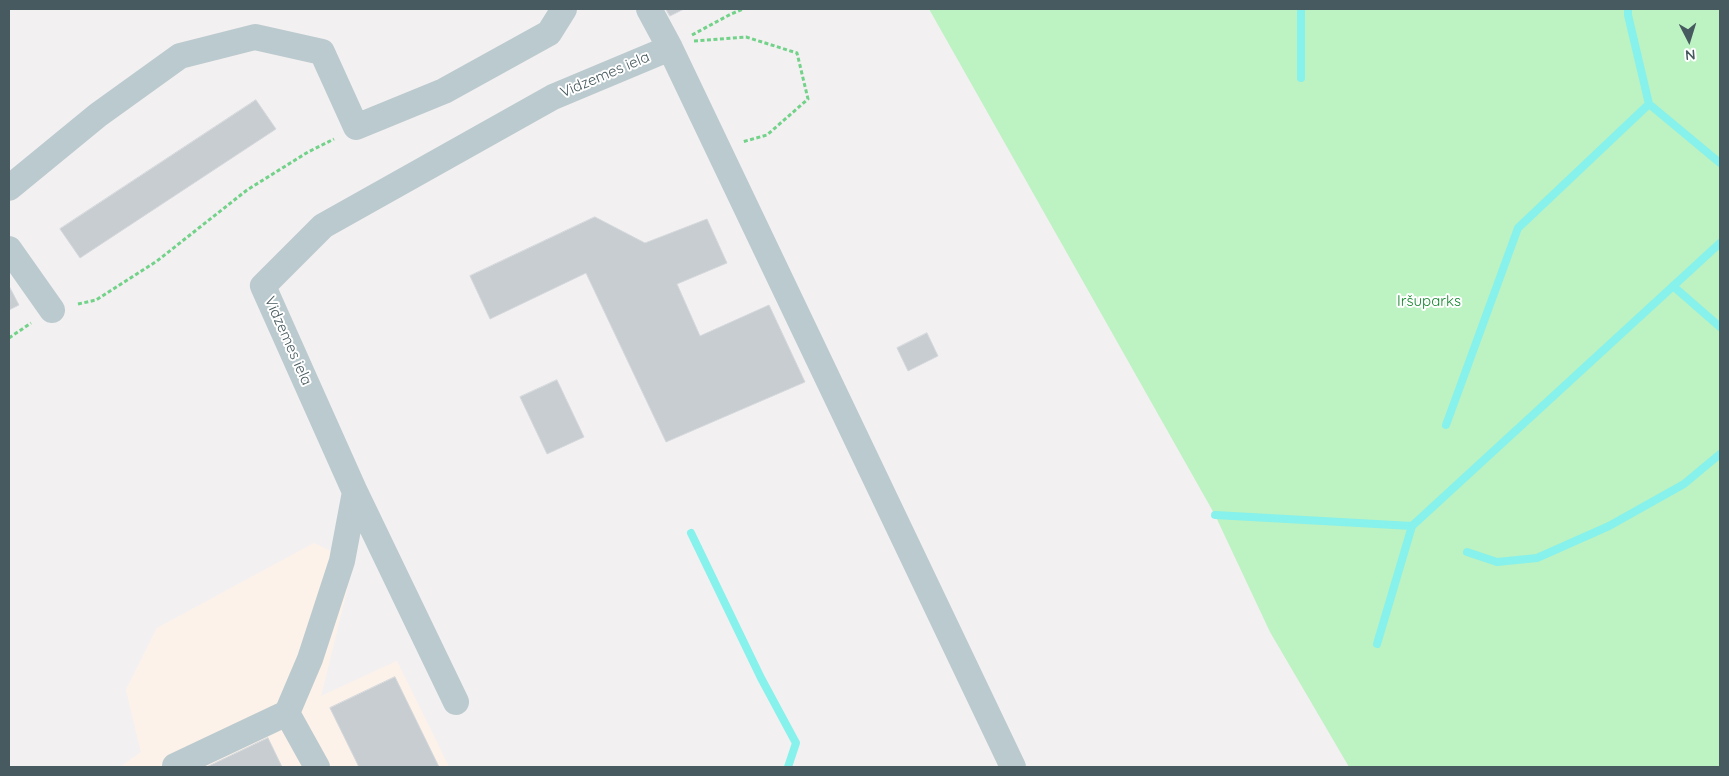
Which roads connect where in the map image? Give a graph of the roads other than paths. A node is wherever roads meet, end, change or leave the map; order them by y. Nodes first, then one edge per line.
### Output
1 (564, 9) edge
2 (649, 9) edge
3 (670, 48) junction
4 (9, 188) edge
5 (9, 249) edge
6 (52, 310) road end
7 (355, 492) junction
8 (456, 702) dead end
9 (286, 713) junction
10 (176, 767) edge
11 (317, 767) edge
12 (1013, 767) edge

1 - 4 street
2 - 3 street, Vidzemes iela
3 - 7 street, Vidzemes iela
3 - 12 street
5 - 6 street
7 - 8 street, Vidzemes iela
7 - 9 street
9 - 10 street
9 - 11 street

